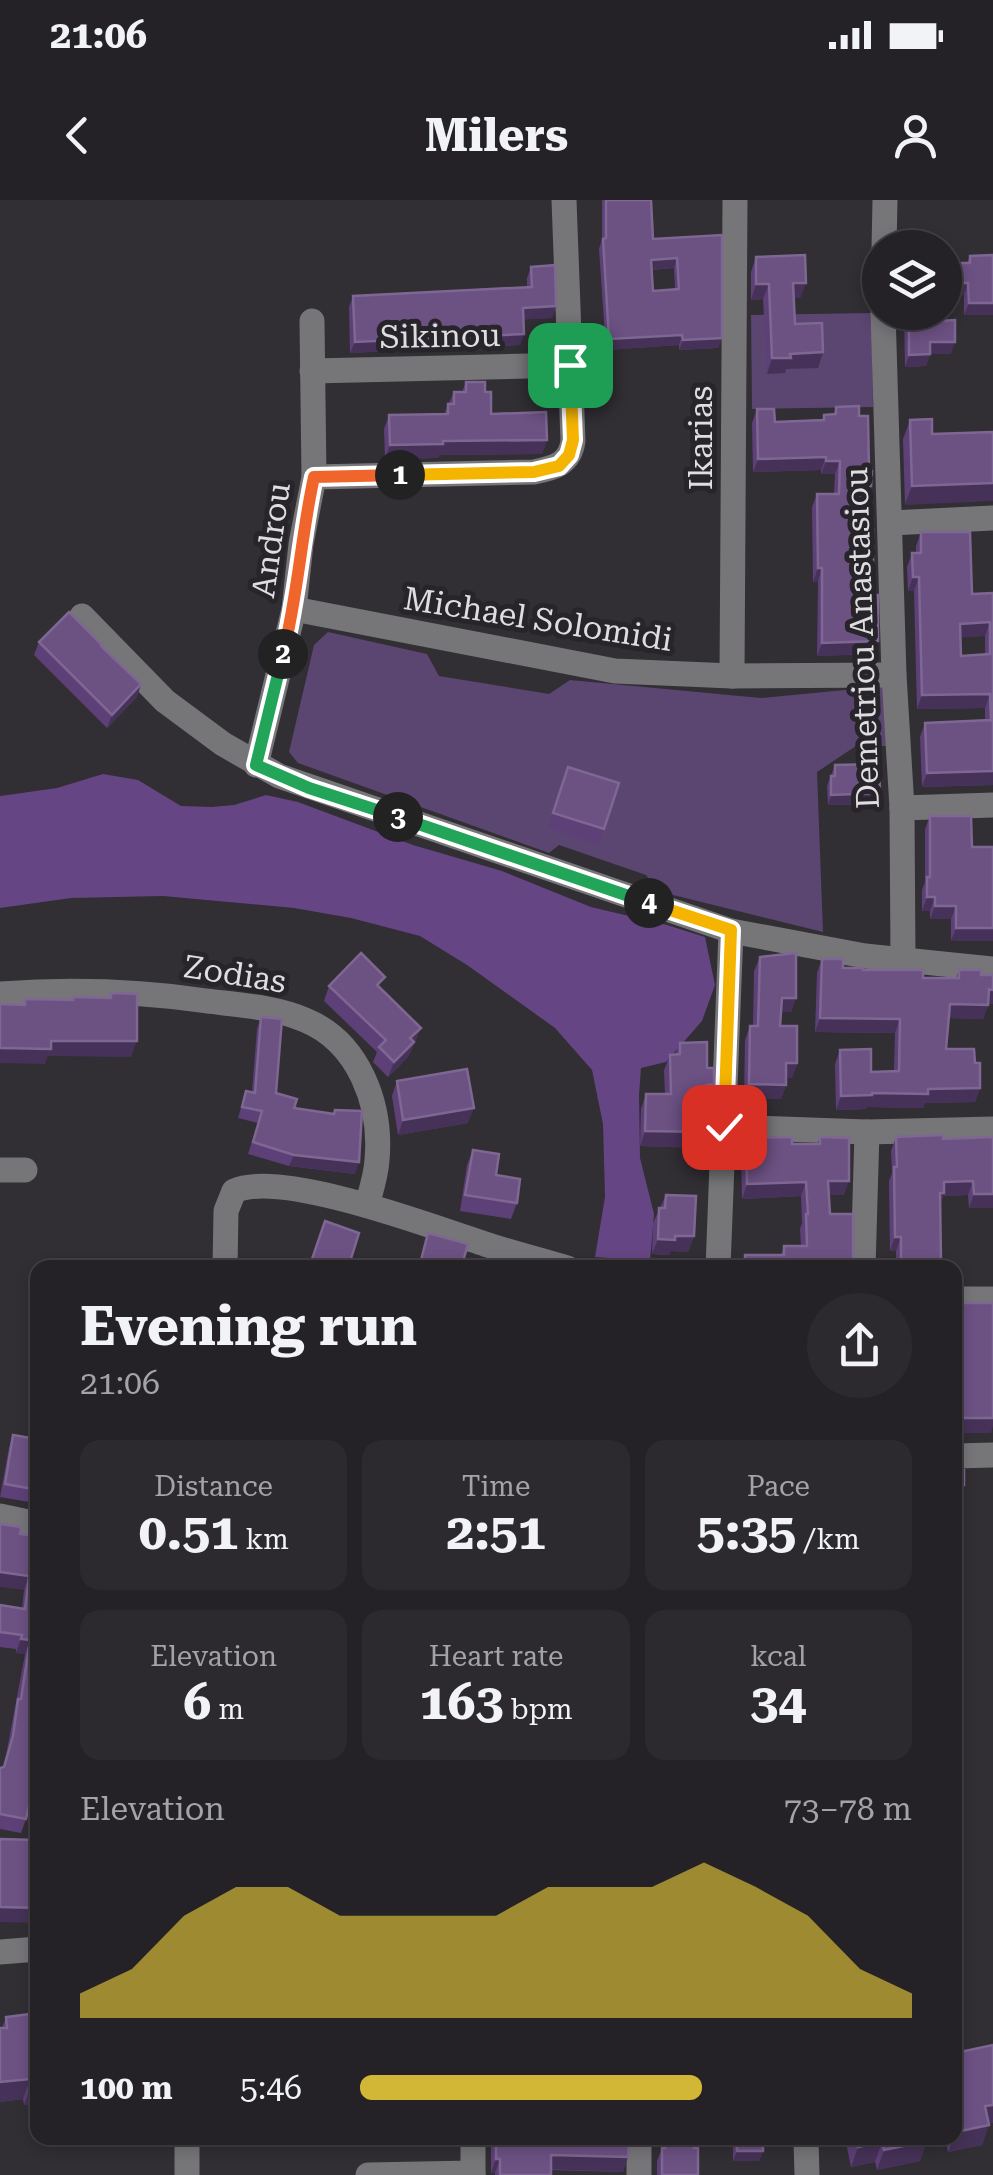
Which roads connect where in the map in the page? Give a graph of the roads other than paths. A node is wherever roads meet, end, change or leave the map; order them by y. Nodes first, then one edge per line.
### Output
1 (564, 200) edge
2 (734, 200) edge
3 (885, 200) edge
4 (884, 230) edge
5 (312, 321) dead end
6 (884, 330) edge
7 (570, 365) junction
8 (312, 371) junction
9 (314, 477) junction
10 (993, 518) edge
11 (890, 523) junction
12 (294, 609) junction
13 (82, 616) dead end
14 (894, 675) junction
15 (732, 676) junction
16 (256, 765) junction
17 (993, 806) edge
18 (902, 808) junction
19 (731, 930) junction
20 (902, 960) junction
21 (993, 968) edge
22 (0, 994) edge
23 (724, 1127) junction
24 (993, 1129) edge
25 (867, 1132) junction
26 (367, 1205) junction
27 (224, 1260) edge
28 (539, 1260) edge
29 (718, 1260) edge
30 (863, 1260) edge
31 (993, 1298) edge
32 (962, 1299) edge
33 (962, 1456) edge
34 (993, 1456) edge
35 (0, 1516) edge
36 (30, 1522) edge
37 (30, 1950) edge
38 (0, 1952) edge
39 (187, 2145) edge
40 (473, 2145) edge
41 (639, 2145) edge
42 (806, 2145) edge
43 (473, 2174) edge
44 (187, 2175) edge
45 (368, 2175) edge
46 (639, 2175) edge
47 (806, 2175) edge

1 - 7 street
2 - 15 street, Ikarias
3 - 4 street
5 - 8 street, Androu
6 - 11 street, Demetriou Anastasiou
7 - 8 street, Sikinou
7 - 9 street
8 - 9 street, Androu
9 - 12 street, Androu
10 - 11 street
11 - 14 street, Demetriou Anastasiou
12 - 15 street, Michael Solomidi
12 - 16 street, Androu
13 - 16 street
14 - 15 street, Michael Solomidi
14 - 18 street, Demetriou Anastasiou
16 - 19 street
17 - 18 street
18 - 20 street, Demetriou Anastasiou
19 - 20 street
19 - 23 street
20 - 21 street
22 - 26 street, Zodias
23 - 25 street
23 - 29 street
24 - 25 street
25 - 30 street
26 - 27 street
26 - 28 street
31 - 32 street
33 - 34 street
35 - 36 street
37 - 38 street
39 - 44 street
40 - 43 street
41 - 46 street
42 - 47 street
43 - 45 street

